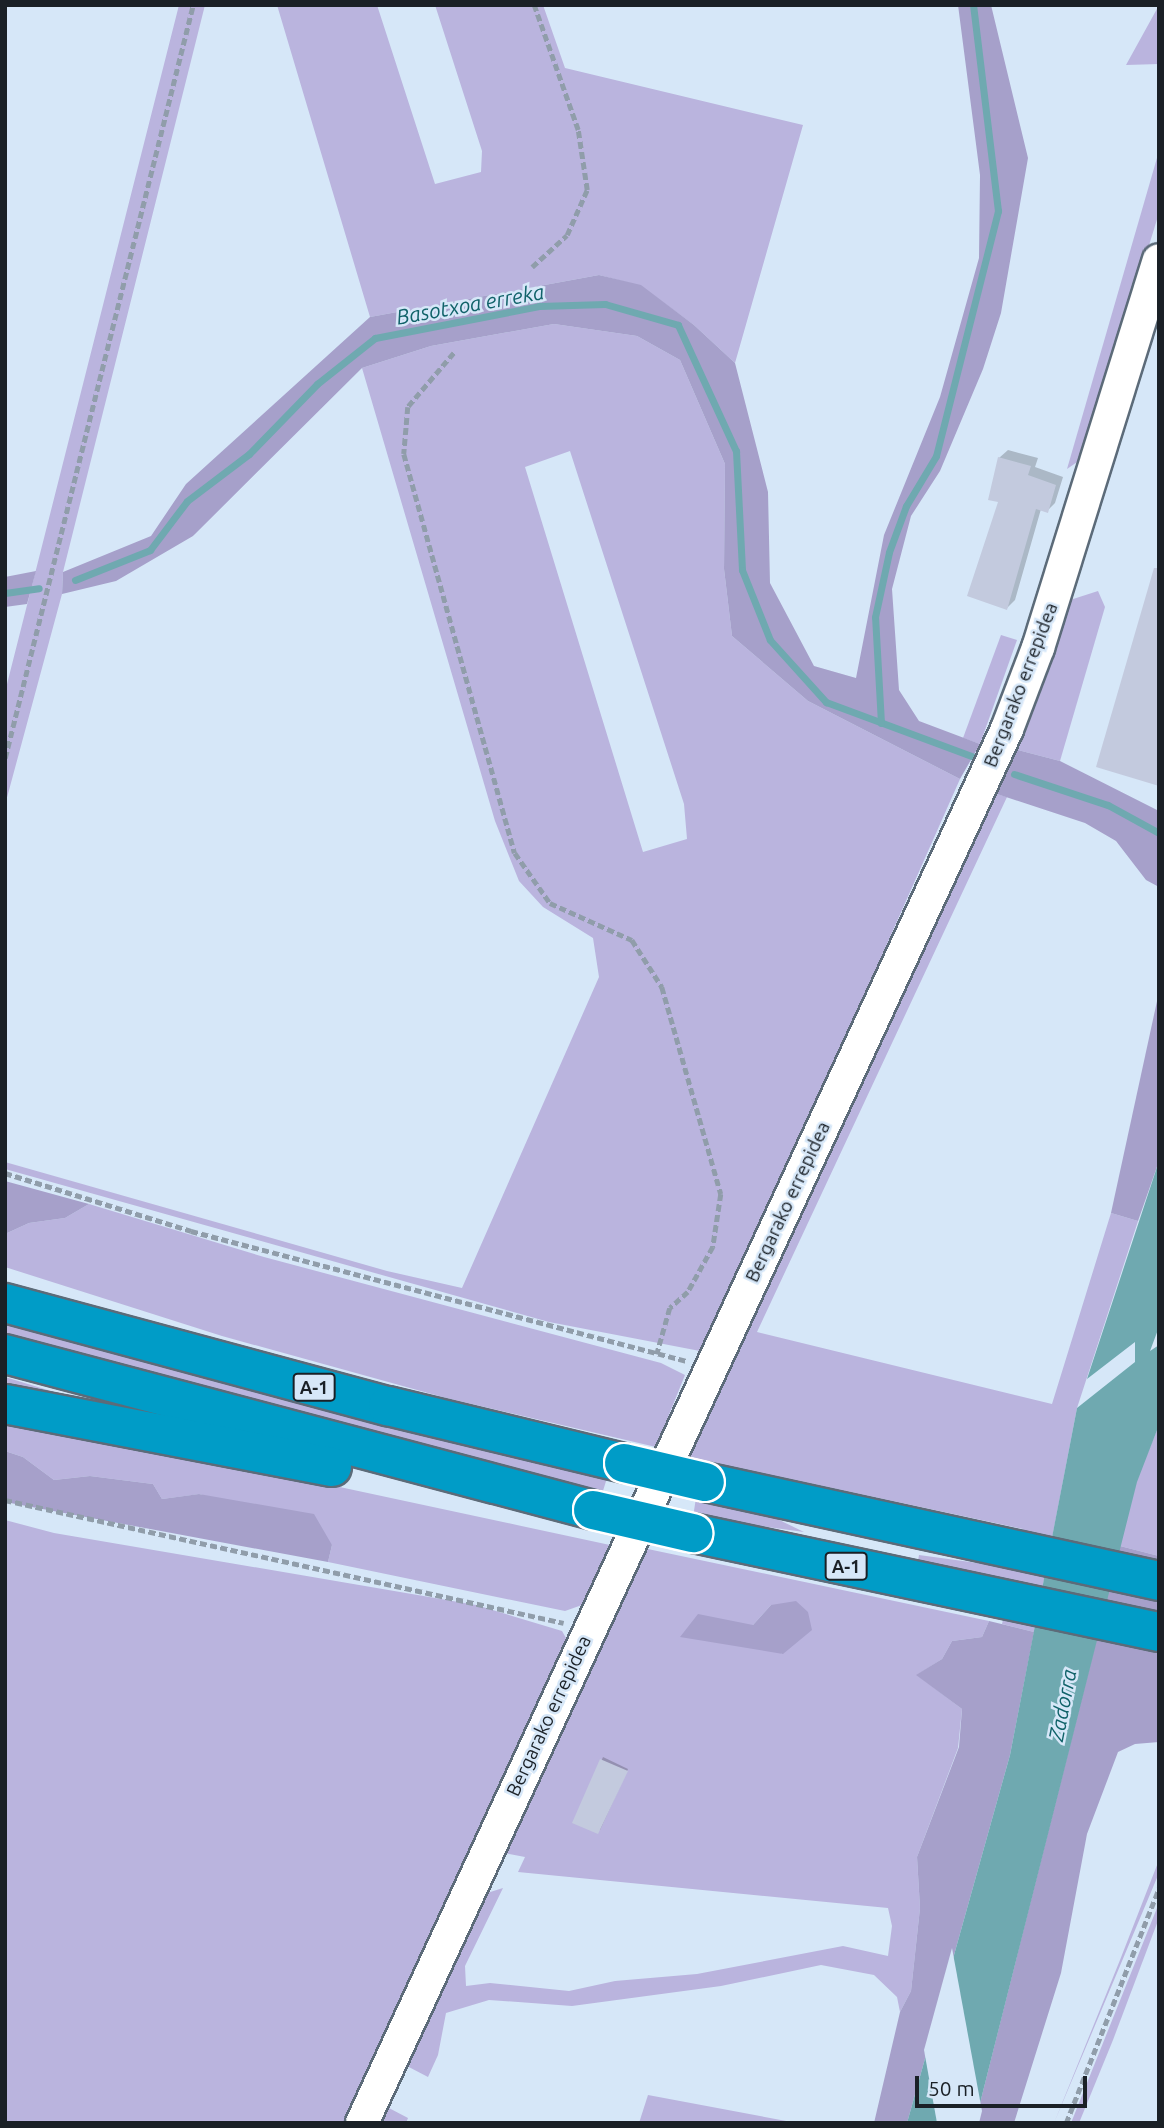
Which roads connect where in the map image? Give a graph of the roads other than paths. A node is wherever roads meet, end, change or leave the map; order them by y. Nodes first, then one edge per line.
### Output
1 (1159, 260) edge
2 (5, 1286) edge
3 (5, 1303) edge
4 (5, 1354) edge
5 (199, 1357) junction
6 (5, 1404) edge
7 (593, 1510) junction
8 (1159, 1581) edge
9 (1159, 1632) edge
10 (362, 2123) edge

1 - 10 street, Bergarako errepidea
2 - 5 highway
3 - 5 highway, A-1
4 - 7 highway, A-1
5 - 8 highway, A-1, bridge
6 - 7 highway
7 - 9 highway, A-1, bridge

